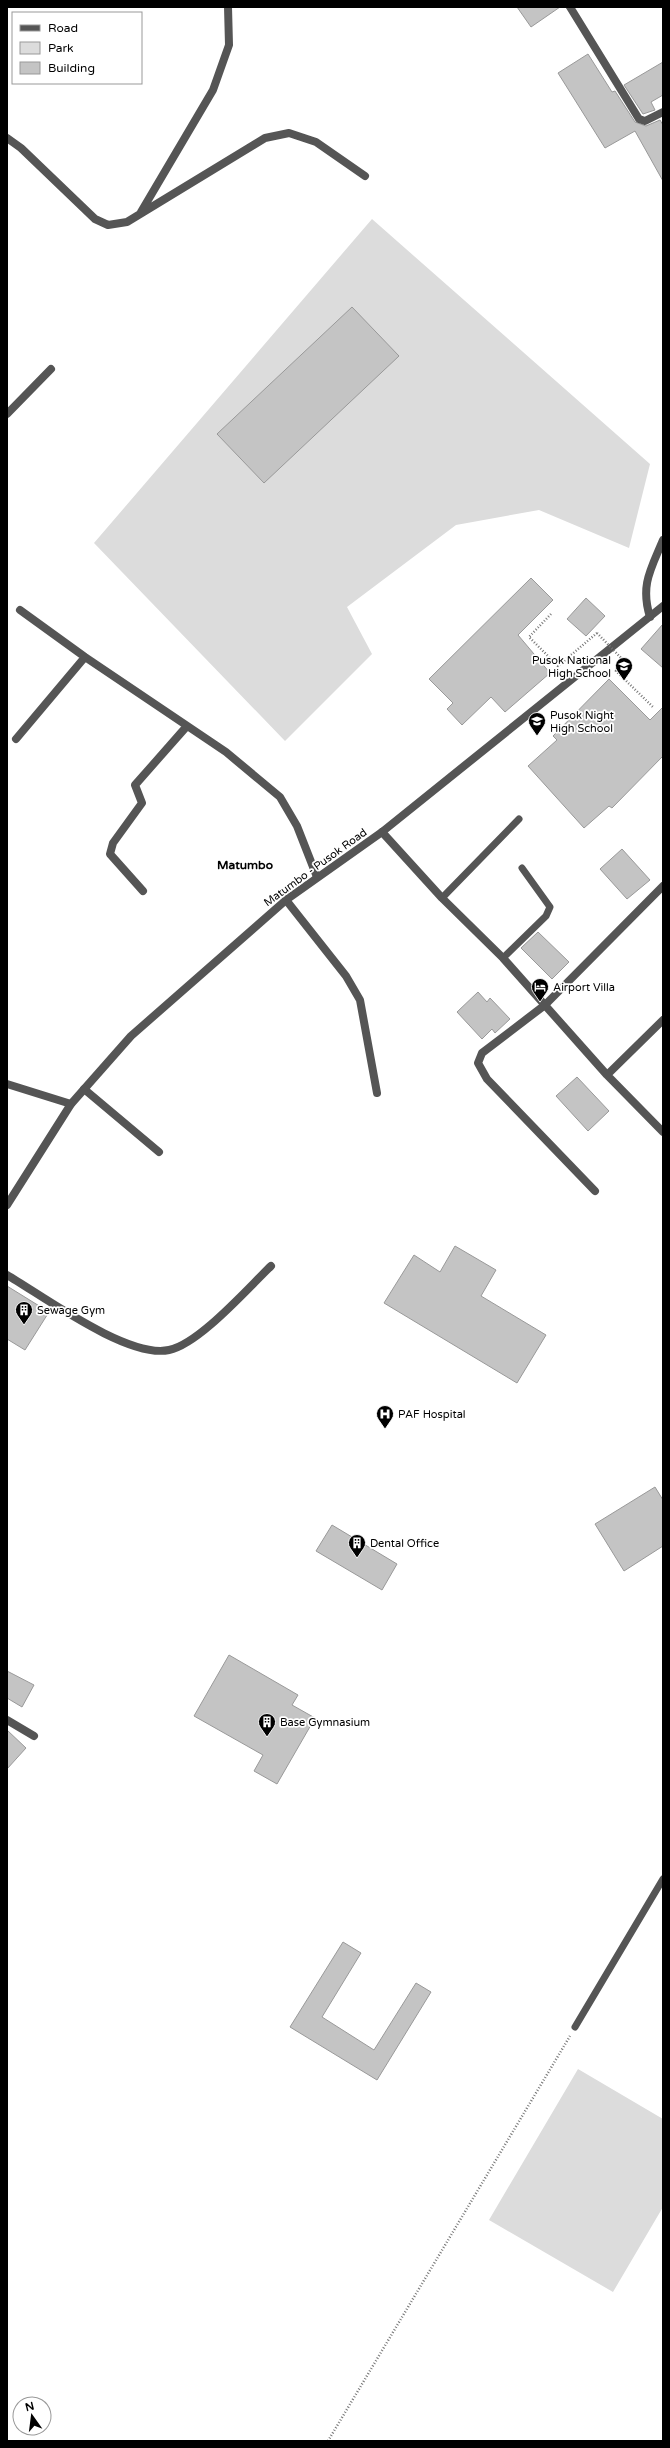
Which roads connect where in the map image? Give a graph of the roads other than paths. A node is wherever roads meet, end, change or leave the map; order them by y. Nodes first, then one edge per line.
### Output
1 (228, 7) edge
2 (570, 7) edge
3 (663, 112) edge
4 (7, 138) edge
5 (365, 176) dead end
6 (140, 213) junction
7 (51, 369) dead end
8 (7, 414) edge
9 (663, 540) edge
10 (663, 606) edge
11 (20, 610) dead end
12 (650, 617) junction
13 (85, 658) junction
14 (187, 726) junction
15 (16, 739) dead end
16 (519, 819) dead end
17 (382, 832) junction
18 (522, 868) dead end
19 (317, 877) junction
20 (663, 886) edge
21 (144, 891) dead end
22 (442, 898) junction
23 (286, 900) junction
24 (503, 958) junction
25 (544, 1005) junction
26 (663, 1020) edge
27 (607, 1075) junction
28 (7, 1084) edge
29 (84, 1089) junction
30 (377, 1093) dead end
31 (71, 1104) junction
32 (663, 1132) edge
33 (159, 1152) dead end
34 (595, 1191) dead end
35 (7, 1205) edge
36 (271, 1266) dead end
37 (7, 1275) edge
38 (7, 1720) edge
39 (34, 1736) dead end
40 (663, 1879) edge
41 (575, 2027) road end

1 - 6 street
2 - 3 street
4 - 6 street
5 - 6 street
7 - 8 street
9 - 12 street
10 - 12 street, Matumbo - Pusok Road
11 - 13 street
12 - 17 street, Matumbo - Pusok Road
13 - 14 street
13 - 15 street
14 - 19 street
14 - 21 street
16 - 22 lane
17 - 19 street, Matumbo - Pusok Road
17 - 22 street
18 - 24 lane
19 - 23 street, Matumbo - Pusok Road
20 - 25 street
22 - 24 street
23 - 29 street, Matumbo - Pusok Road
23 - 30 street
24 - 25 street
25 - 27 street
25 - 34 street
26 - 27 street
27 - 32 street
28 - 31 street
29 - 31 street, Matumbo - Pusok Road
29 - 33 street
31 - 35 street, Matumbo - Pusok Road
36 - 37 street
38 - 39 street
40 - 41 lane

